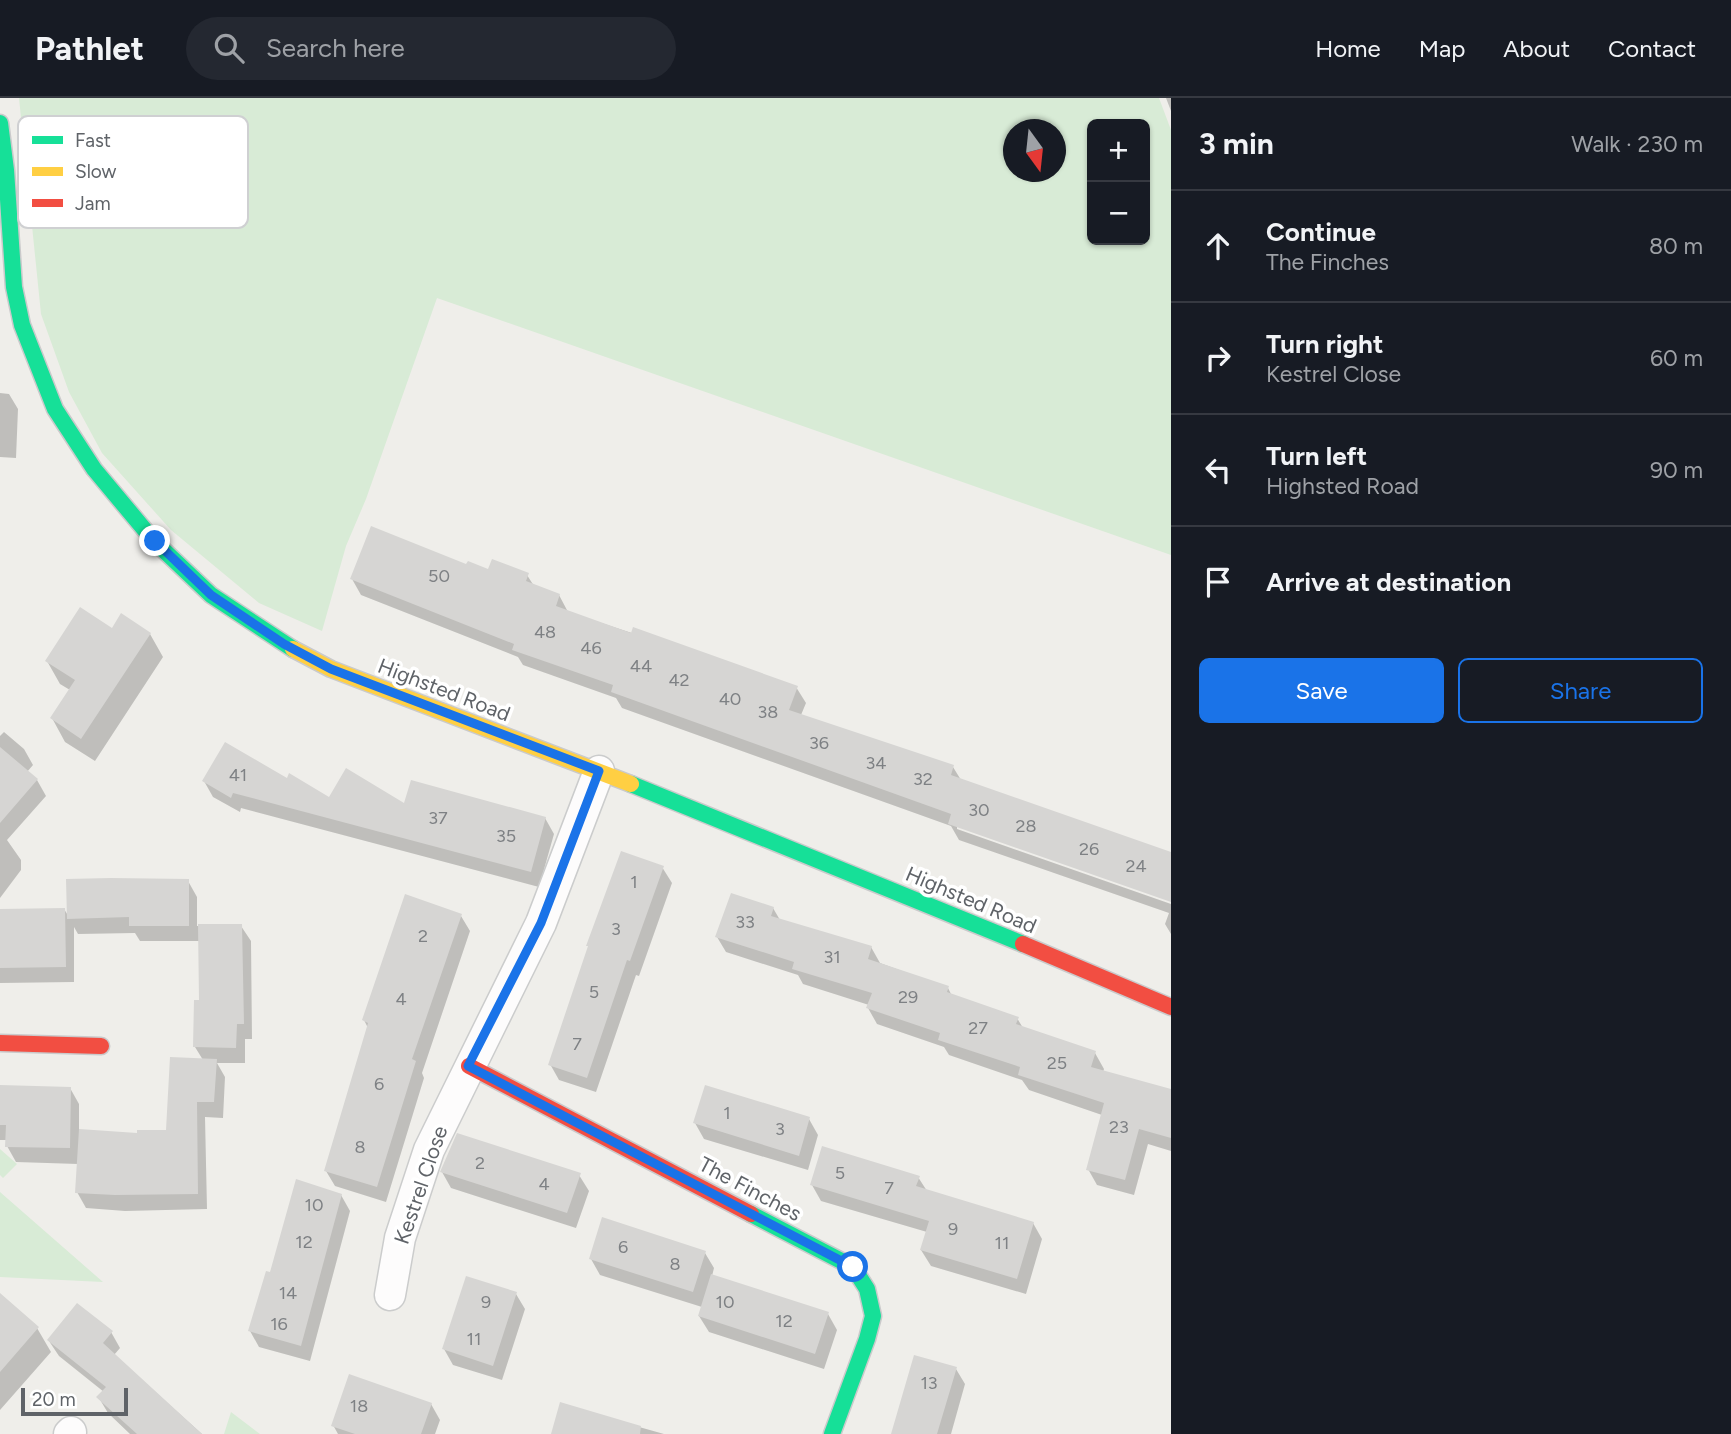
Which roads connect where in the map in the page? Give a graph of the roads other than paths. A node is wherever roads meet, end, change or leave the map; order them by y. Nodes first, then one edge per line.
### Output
1 (0, 123) edge
2 (7, 289) edge
3 (599, 771) junction
4 (1171, 1007) edge
5 (0, 1043) edge
6 (101, 1046) dead end
7 (468, 1066) junction
8 (390, 1295) dead end
9 (832, 1434) edge

1 - 2 street, Highsted Road
2 - 3 street, Highsted Road
3 - 4 street, Highsted Road
3 - 7 street, Kestrel Close
5 - 6 street
7 - 8 street, Kestrel Close
7 - 9 street, The Finches

